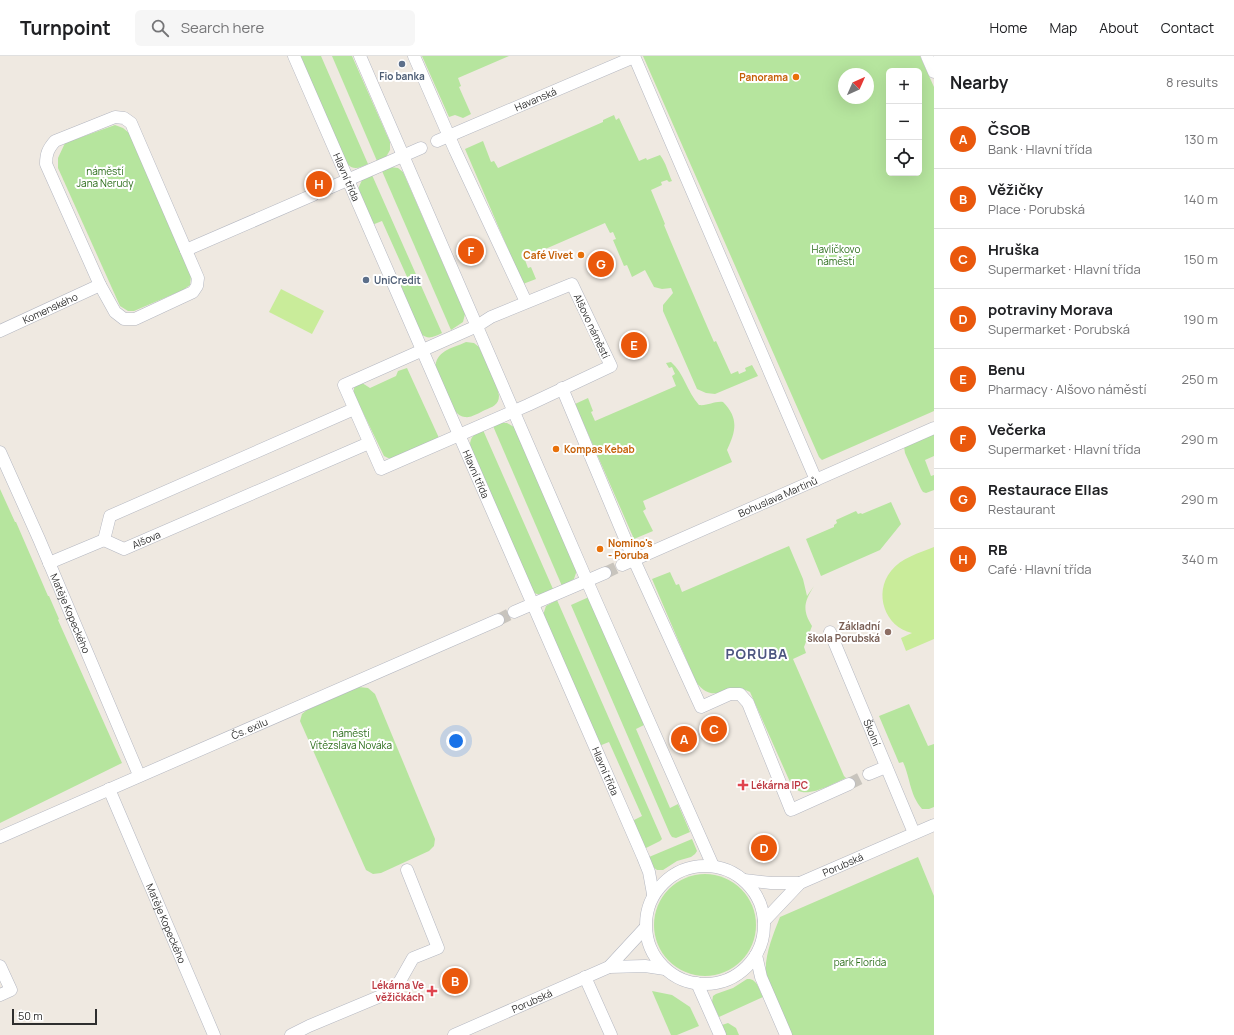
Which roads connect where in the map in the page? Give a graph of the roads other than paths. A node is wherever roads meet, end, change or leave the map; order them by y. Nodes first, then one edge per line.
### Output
1 (294, 56) edge
2 (360, 56) edge
3 (414, 56) edge
4 (634, 56) edge
5 (927, 56) edge
6 (934, 72) edge
7 (443, 138) junction
8 (421, 148) dead end
9 (403, 155) junction
10 (347, 180) junction
11 (329, 188) dead end
12 (313, 195) dead end
13 (186, 250) junction
14 (100, 285) junction
15 (526, 302) junction
16 (477, 326) junction
17 (0, 331) edge
18 (422, 350) junction
19 (562, 388) junction
20 (354, 409) junction
21 (514, 410) junction
22 (934, 428) edge
23 (459, 434) junction
24 (369, 443) junction
25 (0, 452) edge
26 (816, 480) junction
27 (104, 540) junction
28 (634, 560) junction
29 (49, 563) junction
30 (622, 565) tunnel mouth
31 (605, 573) tunnel mouth
32 (587, 581) junction
33 (532, 604) junction
34 (514, 612) tunnel mouth
35 (498, 620) tunnel mouth
36 (830, 632) dead end
37 (886, 767) junction
38 (869, 774) tunnel mouth
39 (139, 775) junction
40 (849, 784) tunnel mouth
41 (109, 788) junction
42 (934, 825) edge
43 (914, 833) junction
44 (0, 837) edge
45 (713, 866) junction
46 (407, 870) dead end
47 (744, 880) junction
48 (800, 883) junction
49 (653, 894) junction
50 (764, 921) junction
51 (645, 928) junction
52 (756, 955) junction
53 (0, 966) edge
54 (609, 967) junction
55 (665, 969) junction
56 (585, 977) junction
57 (697, 983) junction
58 (0, 995) edge
59 (214, 1035) edge
60 (291, 1035) edge
61 (454, 1035) edge
62 (611, 1035) edge
63 (720, 1035) edge
64 (786, 1035) edge

1 - 10 street, Hlavní třída
2 - 9 street
3 - 7 street
4 - 7 street, Havanská
4 - 26 street
5 - 6 street
7 - 15 street
8 - 9 street
9 - 10 street
9 - 16 street
10 - 11 street
10 - 18 street, Hlavní třída
12 - 13 street
13 - 14 street
13 - 14 street
14 - 17 street, Komenského
15 - 16 street, Alšovo náměstí
15 - 19 street, Alšovo náměstí
16 - 18 street, Alšovo náměstí
16 - 21 street
18 - 20 street
18 - 23 street, Hlavní třída
19 - 21 street, Alšovo náměstí
19 - 28 street
20 - 24 street
20 - 27 street
21 - 23 street, Alšovo náměstí
21 - 32 street
22 - 26 street, Bohuslava Martinů
23 - 24 street
23 - 33 street, Hlavní třída
24 - 27 street, Alšova
25 - 29 street, Matěje Kopeckého
26 - 28 street, Bohuslava Martinů
27 - 29 street
28 - 30 street, Bohuslava Martinů
28 - 40 street
29 - 39 street, Matěje Kopeckého
31 - 32 street
32 - 33 street
32 - 45 street
33 - 34 street
33 - 49 street, Hlavní třída
35 - 39 street, Čs. exilu
36 - 37 street, Školní
37 - 38 street
37 - 43 street, Školní
39 - 41 street, Čs. exilu
41 - 44 street, Čs. exilu
41 - 59 street, Matěje Kopeckého
42 - 43 street, Porubská
43 - 48 street, Porubská
45 - 47 street
45 - 49 street
46 - 60 street
47 - 48 street
47 - 50 street
48 - 50 street, Porubská
49 - 51 street
50 - 52 street
51 - 54 street, Porubská
51 - 55 street
52 - 57 street
52 - 64 street
53 - 58 street
54 - 55 street, Porubská
54 - 56 street, Porubská
55 - 57 street
56 - 61 street, Porubská
56 - 62 street
57 - 63 street

